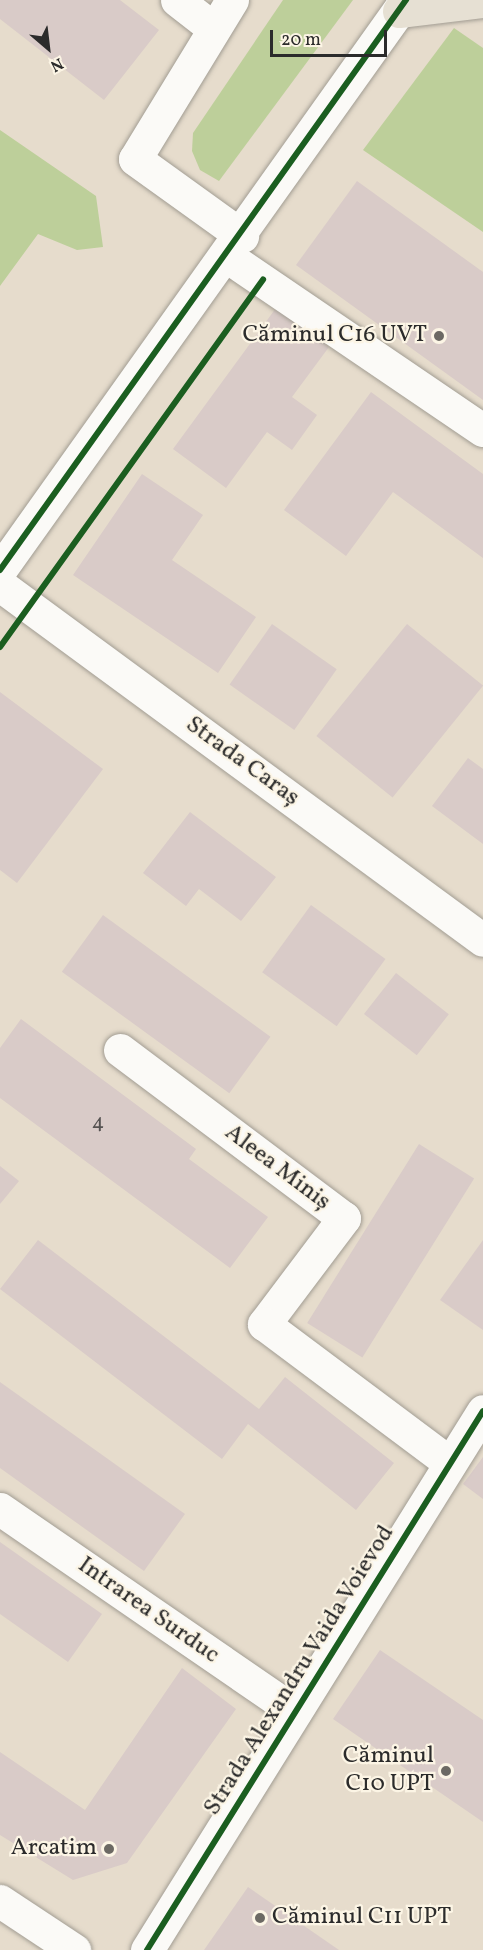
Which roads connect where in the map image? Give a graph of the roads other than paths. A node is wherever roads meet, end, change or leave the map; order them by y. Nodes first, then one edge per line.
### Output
1 (177, 0) edge
2 (232, 0) edge
3 (483, 1) edge
4 (403, 5) edge
5 (213, 28) junction
6 (235, 246) junction
7 (483, 430) edge
8 (0, 570) edge
9 (0, 585) edge
10 (483, 940) edge
11 (120, 1050) dead end
12 (483, 1410) edge
13 (450, 1463) junction
14 (0, 1509) edge
15 (295, 1712) junction
16 (0, 1901) edge
17 (74, 1950) edge
18 (147, 1950) edge

1 - 5 street
2 - 5 street
3 - 4 main road
4 - 6 street
5 - 6 street
6 - 7 street
6 - 8 street
9 - 10 street, Strada Caraș
11 - 13 street, Aleea Miniș
12 - 13 street, Strada Alexandru Vaida Voievod
13 - 15 street, Strada Alexandru Vaida Voievod
14 - 15 street, Intrarea Surduc
15 - 18 street, Strada Alexandru Vaida Voievod
16 - 17 street

